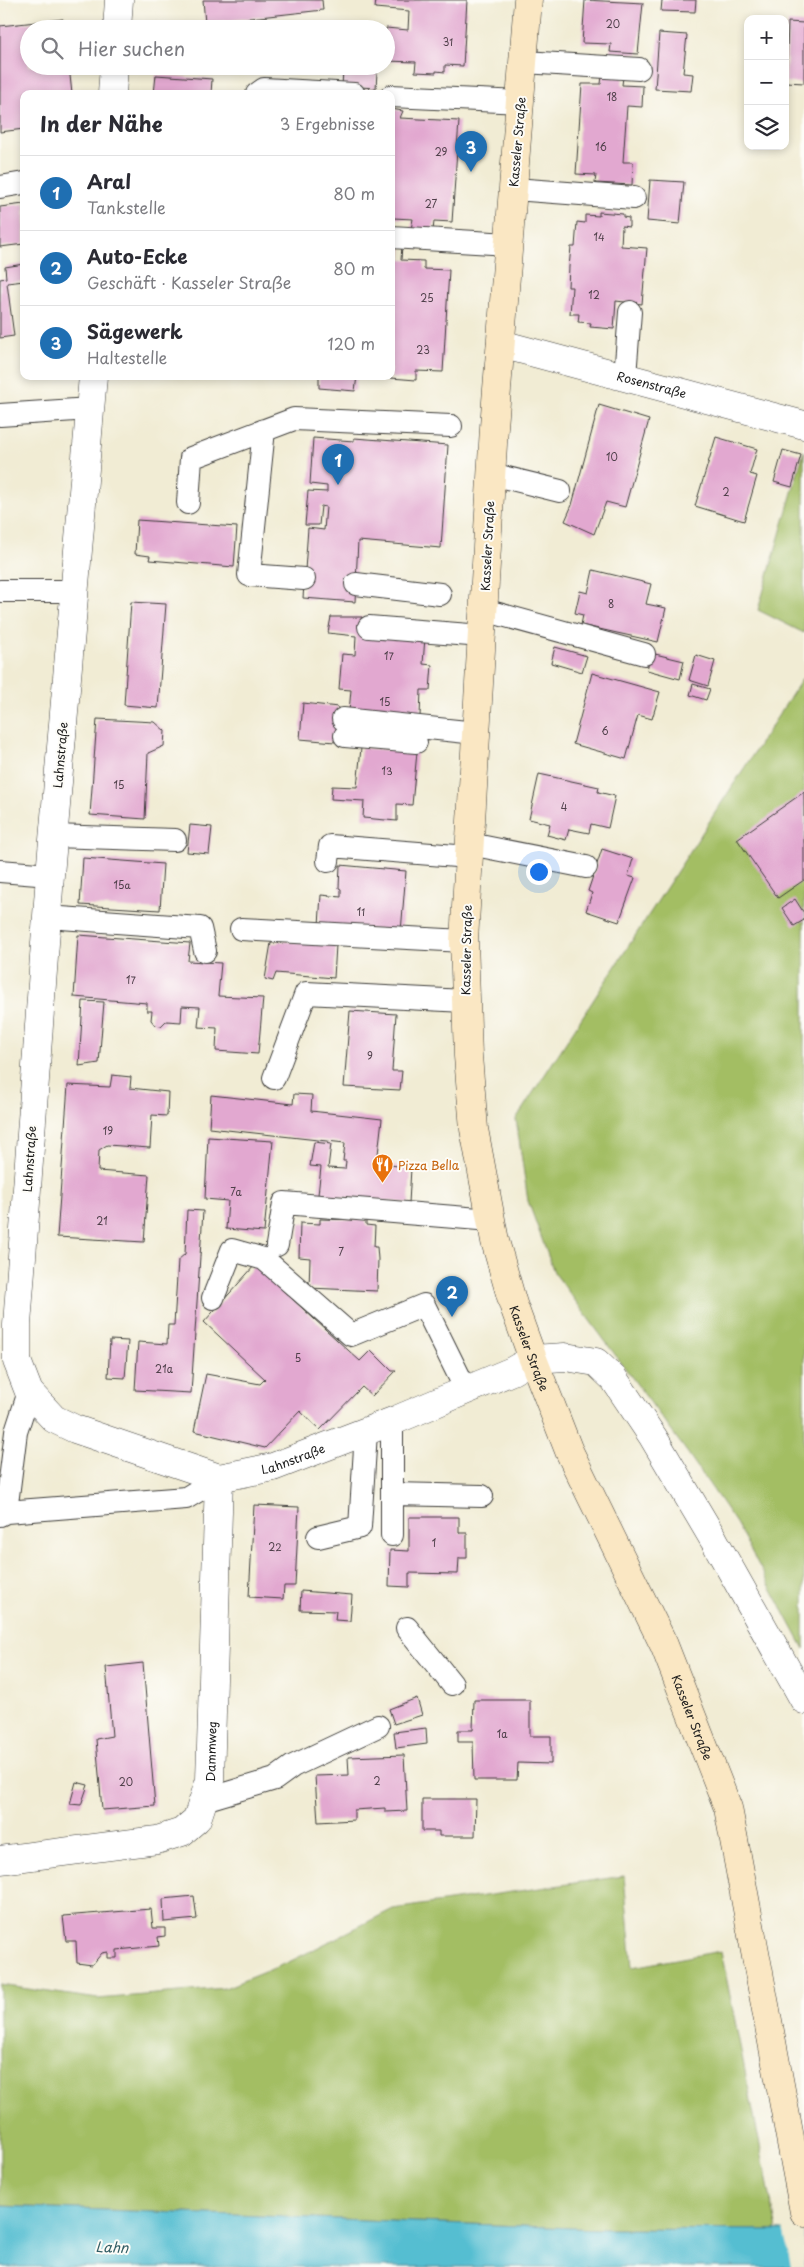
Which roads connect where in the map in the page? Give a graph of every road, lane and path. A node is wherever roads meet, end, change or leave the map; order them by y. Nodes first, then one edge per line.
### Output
1 (119, 0) edge
2 (528, 0) edge
3 (118, 20) edge
4 (524, 62) junction
5 (639, 69) dead end
6 (113, 75) edge
7 (112, 90) edge
8 (263, 90) edge
9 (282, 90) edge
10 (395, 96) edge
11 (520, 102) junction
12 (20, 184) edge
13 (0, 187) edge
14 (514, 189) junction
15 (634, 198) dead end
16 (395, 237) edge
17 (509, 244) junction
18 (630, 312) dead end
19 (501, 344) junction
20 (625, 376) junction
21 (92, 380) edge
22 (90, 409) junction
23 (0, 415) edge
24 (804, 425) edge
25 (451, 426) dead end
26 (264, 430) junction
27 (491, 474) junction
28 (560, 491) dead end
29 (188, 503) dead end
30 (304, 579) dead end
31 (356, 584) dead end
32 (0, 591) edge
33 (74, 591) junction
34 (440, 594) dead end
35 (483, 623) junction
36 (369, 627) dead end
37 (644, 654) dead end
38 (344, 727) dead end
39 (476, 740) junction
40 (53, 836) junction
41 (175, 840) dead end
42 (470, 851) junction
43 (328, 861) dead end
44 (586, 867) dead end
45 (0, 871) edge
46 (50, 875) junction
47 (47, 917) junction
48 (240, 929) dead end
49 (464, 941) junction
50 (205, 951) dead end
51 (465, 1001) junction
52 (274, 1078) dead end
53 (491, 1220) junction
54 (278, 1244) dead end
55 (213, 1298) dead end
56 (533, 1359) junction
57 (466, 1390) junction
58 (29, 1392) junction
59 (392, 1421) junction
60 (366, 1432) junction
61 (219, 1478) junction
62 (393, 1494) junction
63 (482, 1496) dead end
64 (3, 1514) edge
65 (392, 1535) dead end
66 (318, 1537) dead end
67 (407, 1628) dead end
68 (452, 1684) dead end
69 (804, 1700) edge
70 (378, 1726) dead end
71 (204, 1800) junction
72 (0, 1860) edge
73 (804, 2212) edge

1 - 3 street
2 - 4 main road, Kasseler Straße
4 - 5 lane
4 - 11 main road, Kasseler Straße
6 - 7 street
8 - 9 lane
10 - 11 lane
11 - 14 main road, Kasseler Straße
12 - 13 lane
14 - 15 lane
14 - 17 main road, Kasseler Straße
16 - 17 lane
17 - 19 main road, Kasseler Straße
18 - 20 lane
19 - 20 street, Rosenstraße
19 - 27 main road, Kasseler Straße
20 - 24 street, Rosenstraße
21 - 22 street, Lahnstraße
22 - 23 lane
22 - 33 street, Lahnstraße
25 - 26 lane
26 - 29 lane
26 - 30 lane
27 - 28 lane
27 - 35 main road, Kasseler Straße
31 - 34 lane
32 - 33 lane
33 - 40 street, Lahnstraße
35 - 36 lane
35 - 37 lane
35 - 39 main road, Kasseler Straße
38 - 39 lane
39 - 42 main road, Kasseler Straße
40 - 41 lane
40 - 46 street, Lahnstraße
42 - 43 lane
42 - 44 lane
42 - 49 main road, Kasseler Straße
45 - 46 lane
46 - 47 street, Lahnstraße
47 - 50 lane
47 - 58 street, Lahnstraße
48 - 49 lane
49 - 51 main road, Kasseler Straße
51 - 52 lane
51 - 53 main road, Kasseler Straße
53 - 54 lane
53 - 56 main road, Kasseler Straße
55 - 57 lane
56 - 57 street, Lahnstraße
56 - 69 street
56 - 73 main road, Kasseler Straße
57 - 59 street, Lahnstraße
58 - 61 street, Lahnstraße
58 - 64 lane
59 - 60 street, Lahnstraße
59 - 62 lane
60 - 61 street, Lahnstraße
60 - 66 lane
61 - 64 lane
61 - 71 street, Dammweg
62 - 63 lane
62 - 65 lane
67 - 68 lane
70 - 71 lane
71 - 72 street, Dammweg

